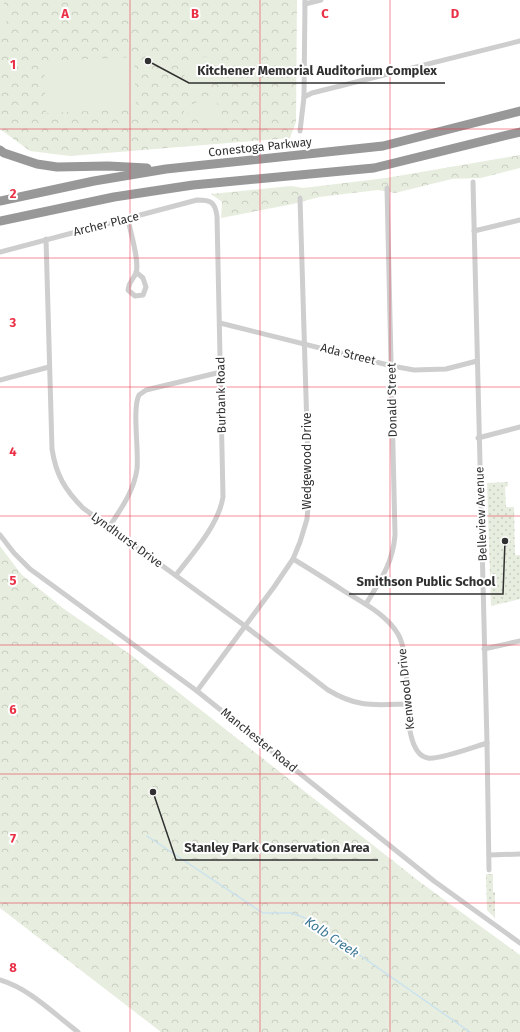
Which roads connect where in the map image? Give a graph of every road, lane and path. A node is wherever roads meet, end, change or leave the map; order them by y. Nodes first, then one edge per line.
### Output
1 (321, 0) edge
2 (305, 2) edge
3 (520, 41) edge
4 (304, 97) junction
5 (520, 111) edge
6 (300, 131) dead end
7 (520, 132) edge
8 (0, 150) edge
9 (166, 169) junction
10 (472, 182) dead end
11 (386, 188) dead end
12 (300, 198) dead end
13 (0, 200) edge
14 (212, 203) joint
15 (128, 219) junction
16 (520, 220) edge
17 (0, 221) edge
18 (474, 231) junction
19 (46, 239) junction
20 (0, 252) edge
21 (136, 272) junction
22 (220, 323) junction
23 (306, 344) junction
24 (477, 361) junction
25 (392, 366) junction
26 (49, 367) junction
27 (221, 372) junction
28 (0, 380) edge
29 (520, 427) edge
30 (478, 438) junction
31 (109, 527) junction
32 (0, 535) edge
33 (293, 559) junction
34 (176, 575) junction
35 (366, 604) junction
36 (245, 626) junction
37 (520, 641) edge
38 (484, 650) junction
39 (197, 691) junction
40 (407, 704) junction
41 (487, 743) junction
42 (520, 854) edge
43 (489, 855) junction
44 (489, 870) dead end
45 (520, 944) edge
46 (0, 980) edge
47 (78, 1032) edge

1 - 2 street
2 - 4 street
3 - 4 street
4 - 6 street
5 - 9 highway, Conestoga Parkway
7 - 17 highway
8 - 9 highway
9 - 13 highway, Conestoga Parkway
10 - 18 street, Belleview Avenue
11 - 25 street, Donald Street
12 - 23 street, Wedgewood Drive
14 - 15 street, Archer Place
14 - 22 street, Burbank Road
15 - 19 street, Archer Place
15 - 21 street
16 - 18 street
18 - 24 street, Belleview Avenue
19 - 20 street, Archer Place
19 - 26 street, Lyndhurst Drive
21 - 21 street
22 - 23 street, Ada Street
22 - 27 street, Burbank Road
23 - 25 street, Ada Street
23 - 33 street, Wedgewood Drive
24 - 25 street, Ada Street
24 - 30 street, Belleview Avenue
25 - 35 street, Donald Street
26 - 28 street
26 - 31 street, Lyndhurst Drive
27 - 31 street
27 - 34 street, Burbank Road
29 - 30 street
30 - 38 street, Belleview Avenue
31 - 34 street, Lyndhurst Drive
32 - 39 street, Manchester Road
33 - 35 street, Kenwood Drive
33 - 36 street, Wedgewood Drive
34 - 36 street, Lyndhurst Drive
35 - 40 street, Kenwood Drive
36 - 39 street, Wedgewood Drive
36 - 40 street, Lyndhurst Drive
37 - 38 street
38 - 41 street, Belleview Avenue
39 - 45 street, Manchester Road
40 - 41 street, Kenwood Drive
41 - 43 street, Belleview Avenue
42 - 43 street
43 - 44 street, Belleview Avenue
46 - 47 street

